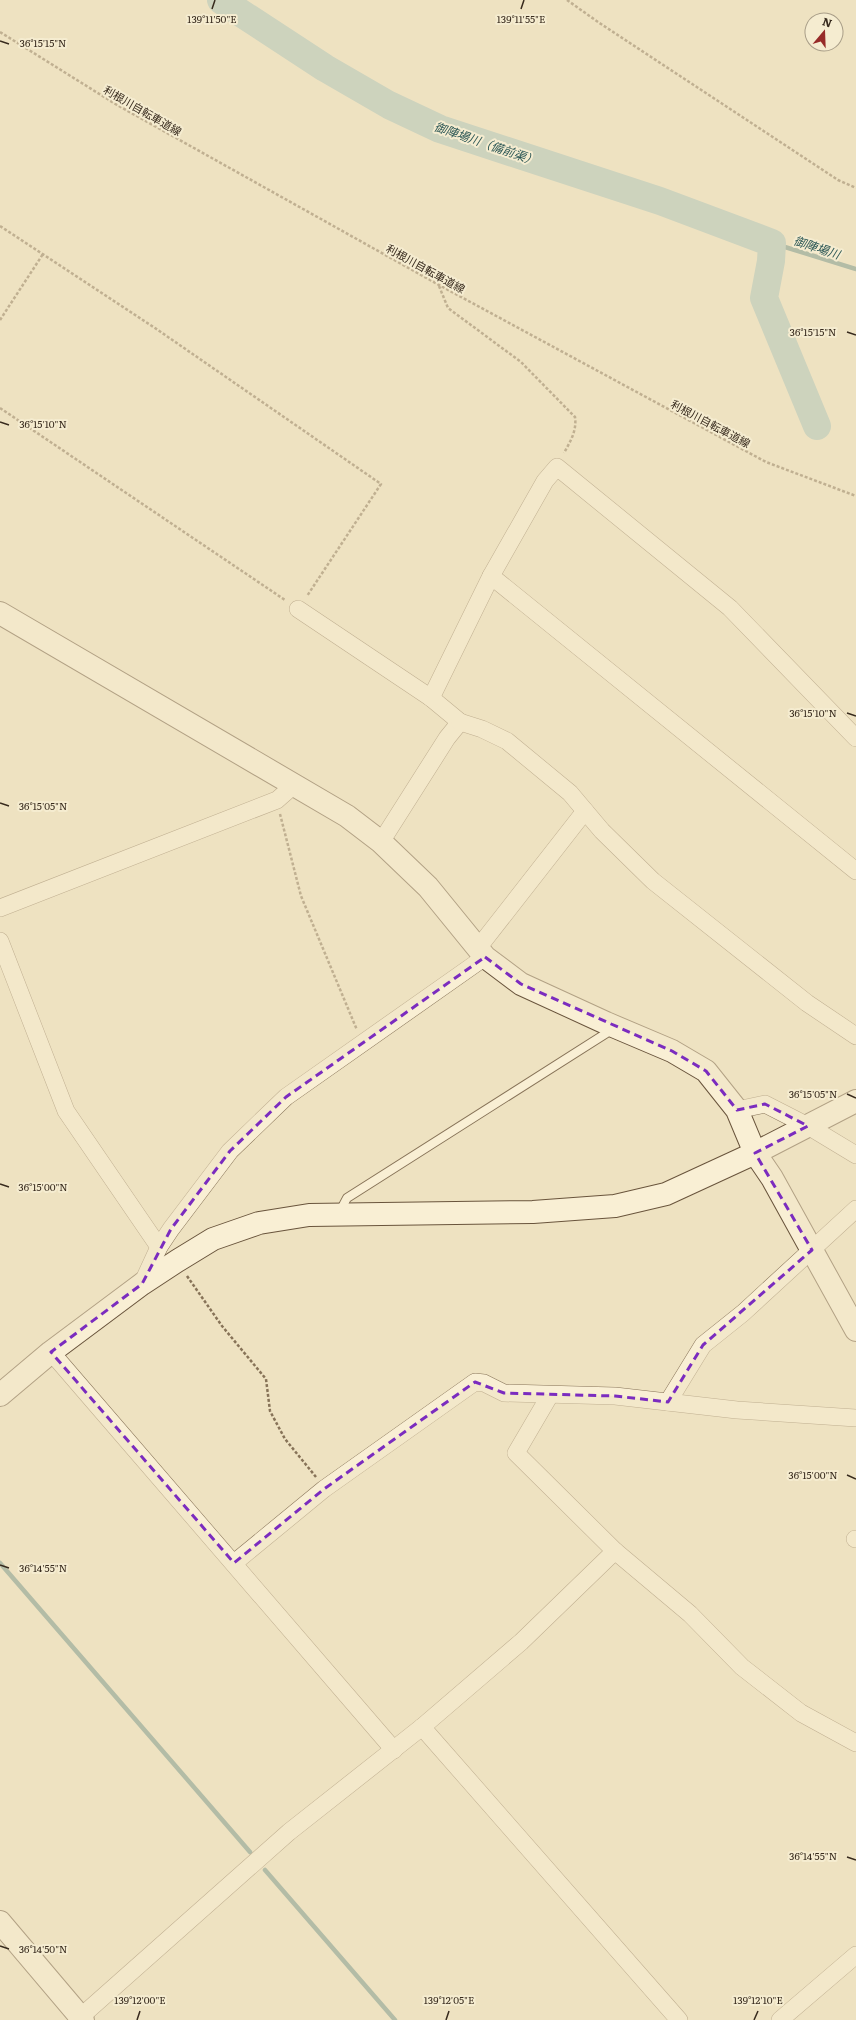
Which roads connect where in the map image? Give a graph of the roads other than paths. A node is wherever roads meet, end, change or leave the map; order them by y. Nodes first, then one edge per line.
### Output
1 (491, 576) junction
2 (298, 609) road end
3 (0, 613) edge
4 (431, 698) junction
5 (460, 722) junction
6 (856, 738) edge
7 (294, 784) junction
8 (585, 811) junction
9 (381, 842) junction
10 (856, 871) edge
11 (0, 908) edge
12 (0, 941) edge
13 (482, 953) junction
14 (616, 1027) junction
15 (856, 1036) edge
16 (856, 1101) edge
17 (737, 1110) junction
18 (808, 1126) junction
19 (755, 1153) junction
20 (856, 1155) edge
21 (856, 1209) edge
22 (338, 1214) junction
23 (159, 1247) junction
24 (812, 1250) junction
25 (142, 1284) junction
26 (856, 1330) edge
27 (51, 1352) junction
28 (0, 1395) edge
29 (550, 1395) junction
30 (668, 1402) junction
31 (856, 1418) edge
32 (616, 1551) junction
33 (234, 1564) junction
34 (422, 1727) junction
35 (856, 1742) edge
36 (394, 1750) junction
37 (0, 1922) edge
38 (856, 1956) edge
39 (80, 2019) edge
40 (679, 2020) edge
41 (780, 2020) edge

1 - 4 street
1 - 6 street
1 - 10 street
2 - 4 street
3 - 7 street
4 - 5 street
5 - 8 street
5 - 9 street
7 - 9 street
7 - 11 street
8 - 13 street
8 - 15 street
9 - 13 street
12 - 23 street
13 - 14 street
13 - 23 street
14 - 17 street
14 - 22 lane
16 - 18 street
17 - 18 street
17 - 19 street
18 - 19 street
18 - 20 street
19 - 22 street
19 - 24 street
21 - 24 street
22 - 25 street
23 - 25 street
24 - 26 street
24 - 30 street
25 - 27 street
27 - 28 street
27 - 33 street
29 - 30 street
29 - 32 street
29 - 33 street
30 - 31 street
32 - 34 street
32 - 35 street
33 - 36 street
34 - 36 street
34 - 40 street
36 - 39 street
37 - 39 street
38 - 41 street

